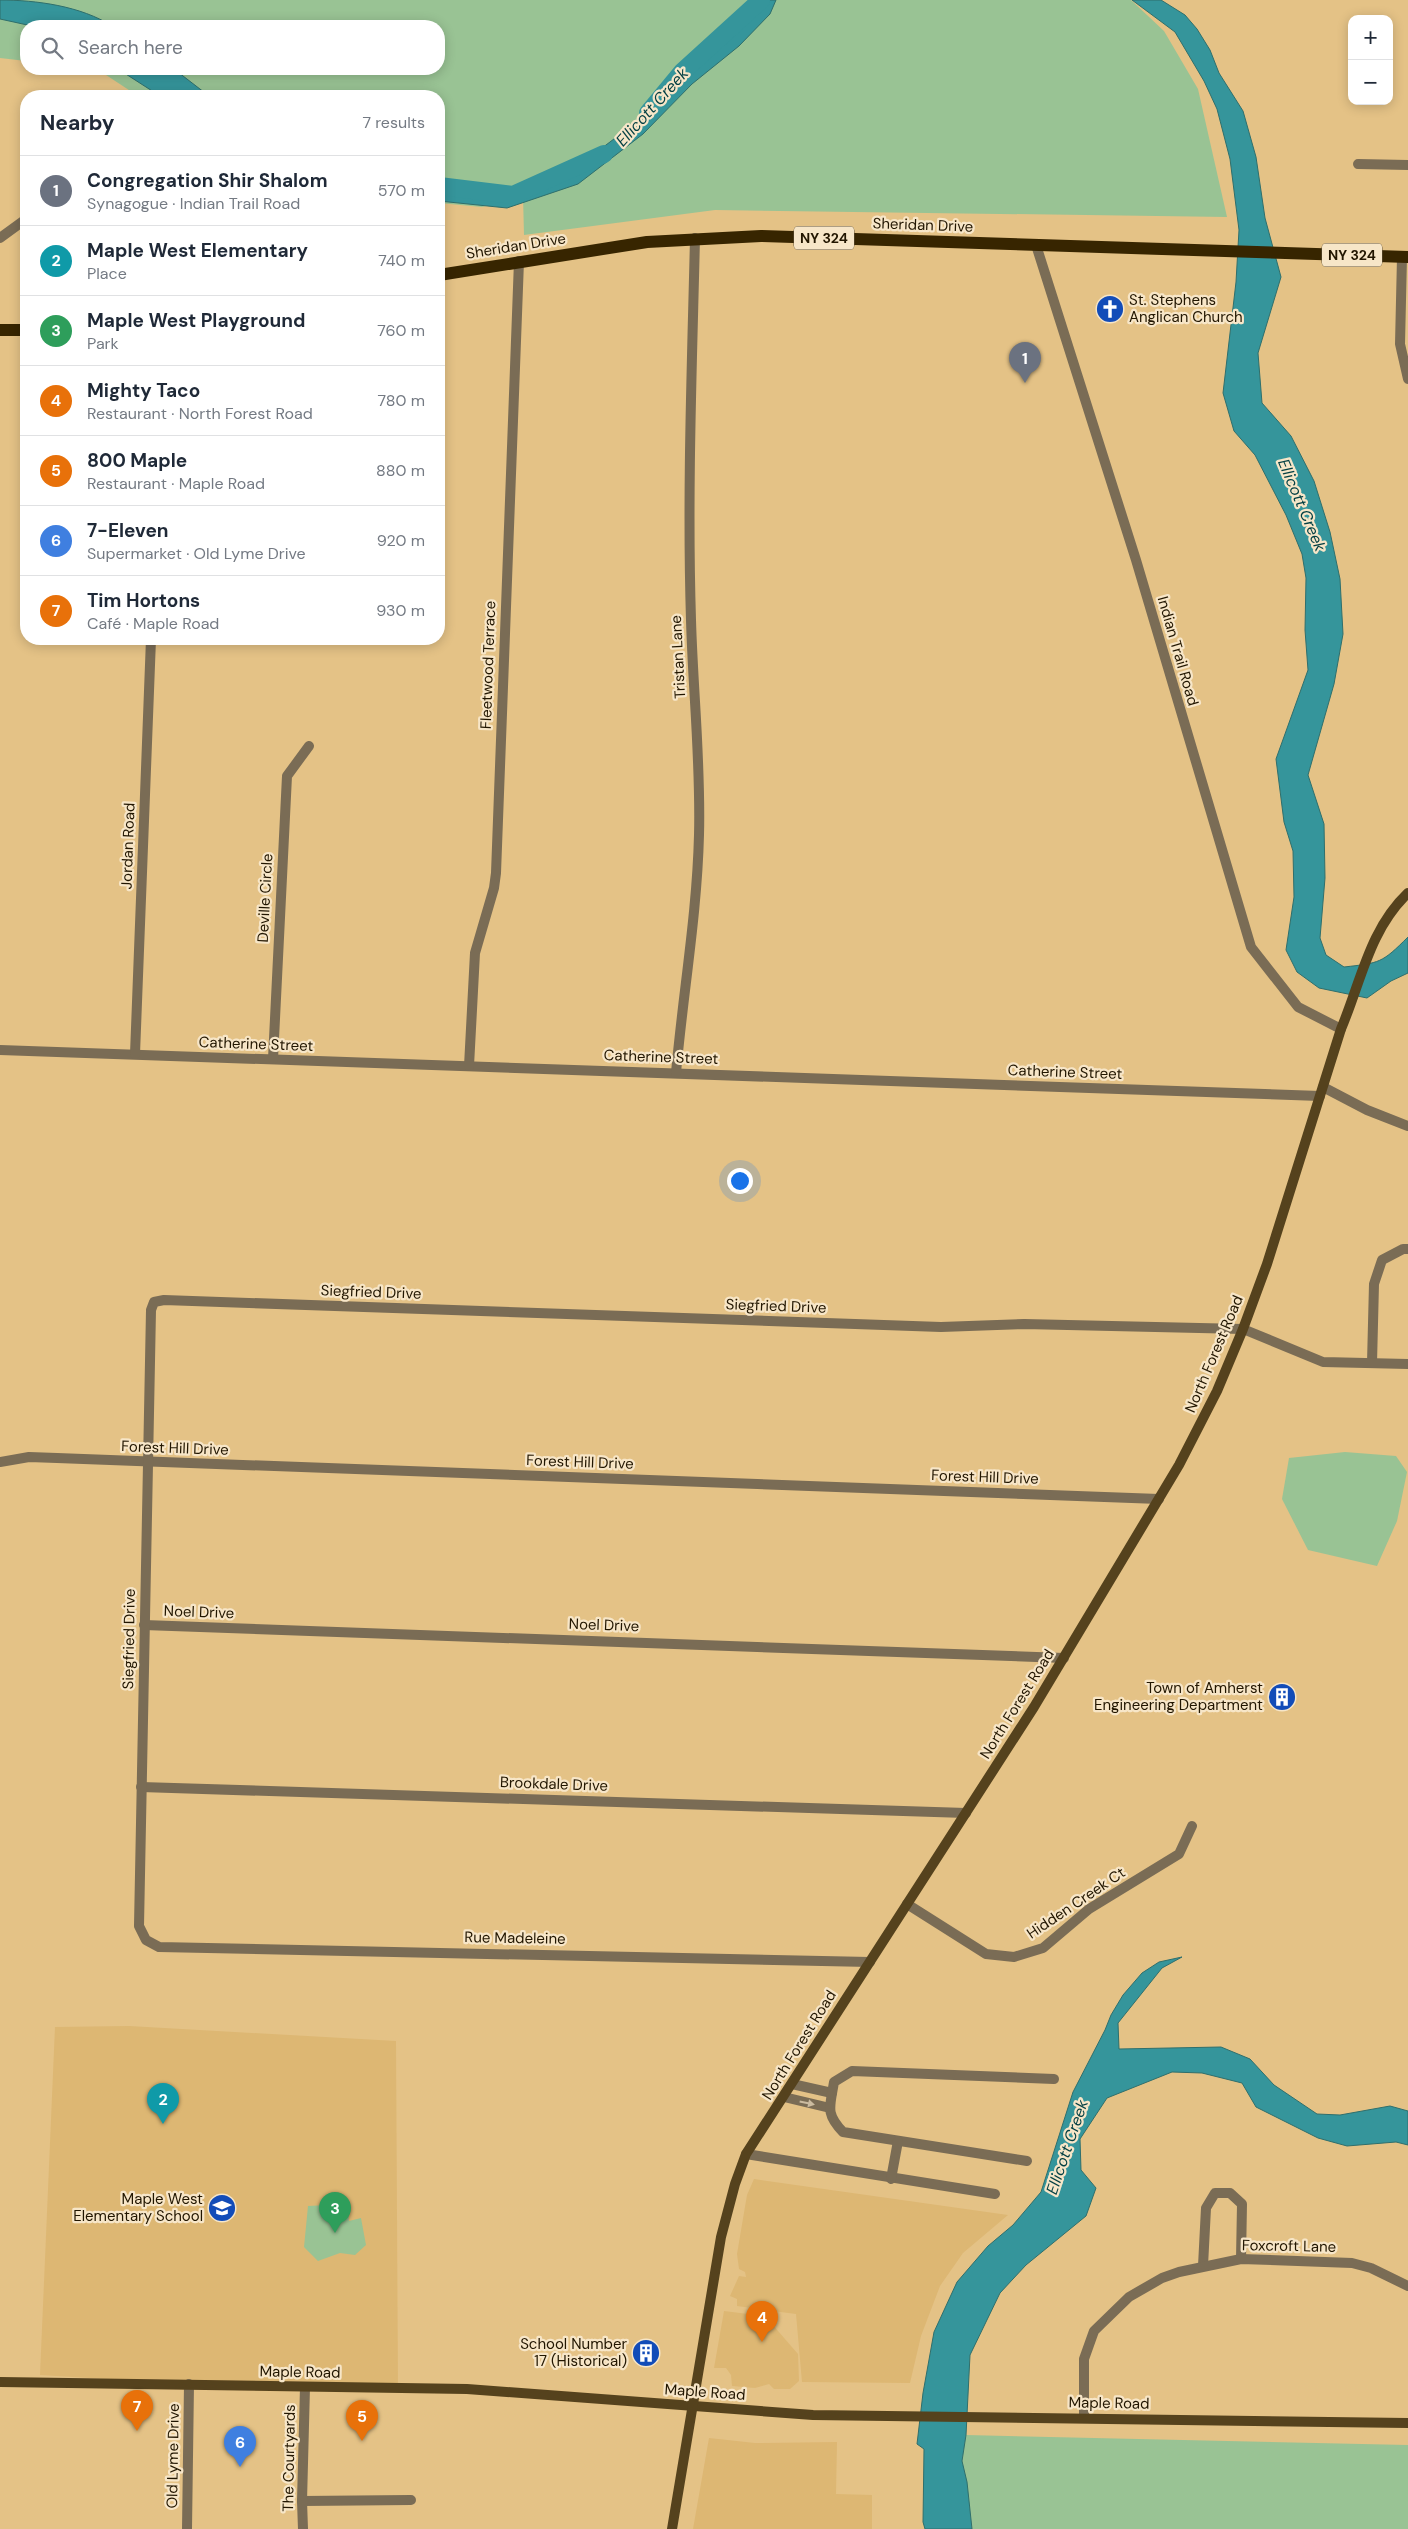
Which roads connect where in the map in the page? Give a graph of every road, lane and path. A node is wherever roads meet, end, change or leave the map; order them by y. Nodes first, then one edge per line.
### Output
1 (1358, 164) dead end
2 (1408, 165) edge
3 (20, 224) edge
4 (0, 238) edge
5 (695, 238) junction
6 (1036, 245) junction
7 (1405, 257) edge
8 (518, 261) junction
9 (445, 274) edge
10 (0, 330) edge
11 (20, 330) edge
12 (1408, 379) edge
13 (151, 645) edge
14 (309, 746) dead end
15 (1408, 893) edge
16 (1341, 1029) junction
17 (0, 1050) edge
18 (135, 1054) junction
19 (273, 1059) junction
20 (469, 1066) junction
21 (676, 1073) junction
22 (1322, 1092) junction
23 (1408, 1126) edge
24 (1408, 1249) edge
25 (1243, 1329) junction
26 (1372, 1363) junction
27 (1408, 1364) edge
28 (0, 1462) edge
29 (148, 1462) junction
30 (1159, 1499) junction
31 (144, 1625) junction
32 (1064, 1658) junction
33 (141, 1787) junction
34 (966, 1813) junction
35 (1192, 1826) dead end
36 (907, 1904) junction
37 (160, 1947) joint
38 (870, 1962) junction
39 (1054, 2079) dead end
40 (792, 2084) junction
41 (832, 2093) junction
42 (784, 2098) junction
43 (830, 2108) junction
44 (898, 2141) junction
45 (746, 2154) junction
46 (1027, 2161) dead end
47 (891, 2179) junction
48 (995, 2194) dead end
49 (1241, 2259) junction
50 (1203, 2266) junction
51 (1408, 2286) edge
52 (0, 2382) edge
53 (189, 2384) junction
54 (305, 2387) junction
55 (691, 2407) junction
56 (1084, 2417) junction
57 (1408, 2423) edge
58 (411, 2500) dead end
59 (302, 2501) junction
60 (187, 2529) edge
61 (303, 2529) edge
62 (672, 2529) edge

1 - 2 street
3 - 4 street
5 - 6 main road, Sheridan Drive / NY 324
5 - 8 main road, Sheridan Drive / NY 324
5 - 21 street, Tristan Lane
6 - 7 main road, Sheridan Drive / NY 324
6 - 16 street, Indian Trail Road
7 - 12 street
8 - 9 main road, Sheridan Drive / NY 324
8 - 20 street, Fleetwood Terrace
10 - 11 main road
13 - 18 street, Jordan Road
14 - 19 street, Deville Circle
15 - 16 street, North Forest Road
16 - 22 street, North Forest Road
17 - 18 street, Catherine Street
18 - 19 street, Catherine Street
19 - 20 street, Catherine Street
20 - 21 street, Catherine Street
21 - 22 street, Catherine Street
22 - 23 street
22 - 25 street, North Forest Road
24 - 26 street
25 - 26 street
25 - 29 street, Siegfried Drive
25 - 30 street, North Forest Road
26 - 27 street
28 - 29 street, Forest Hill Drive
29 - 30 street, Forest Hill Drive
29 - 31 street, Siegfried Drive
30 - 32 street, North Forest Road
31 - 32 street, Noel Drive
31 - 33 street, Siegfried Drive
32 - 34 street, North Forest Road
33 - 34 street, Brookdale Drive
33 - 37 street, Siegfried Drive
34 - 36 street, North Forest Road
35 - 36 street, Hidden Creek Ct
36 - 38 street, North Forest Road
37 - 38 street, Rue Madeleine
38 - 40 street, North Forest Road
39 - 41 street
40 - 41 street
40 - 42 street, North Forest Road
41 - 43 street
42 -> 43 street
42 - 45 street, North Forest Road
43 - 44 street
44 - 46 street
44 - 47 street
45 - 47 street
45 - 55 street, North Forest Road
47 - 48 street
49 - 50 street, Foxcroft Lane
49 - 50 street
49 - 51 street, Foxcroft Lane
50 - 56 street, Foxcroft Lane
52 - 53 street, Maple Road
53 - 54 street, Maple Road
53 - 60 street, Old Lyme Drive
54 - 55 street, Maple Road
54 - 59 street, The Courtyards
55 - 56 street, Maple Road
55 - 62 street, North Forest Road
56 - 57 street, Maple Road
58 - 59 street
59 - 61 street, The Courtyards

